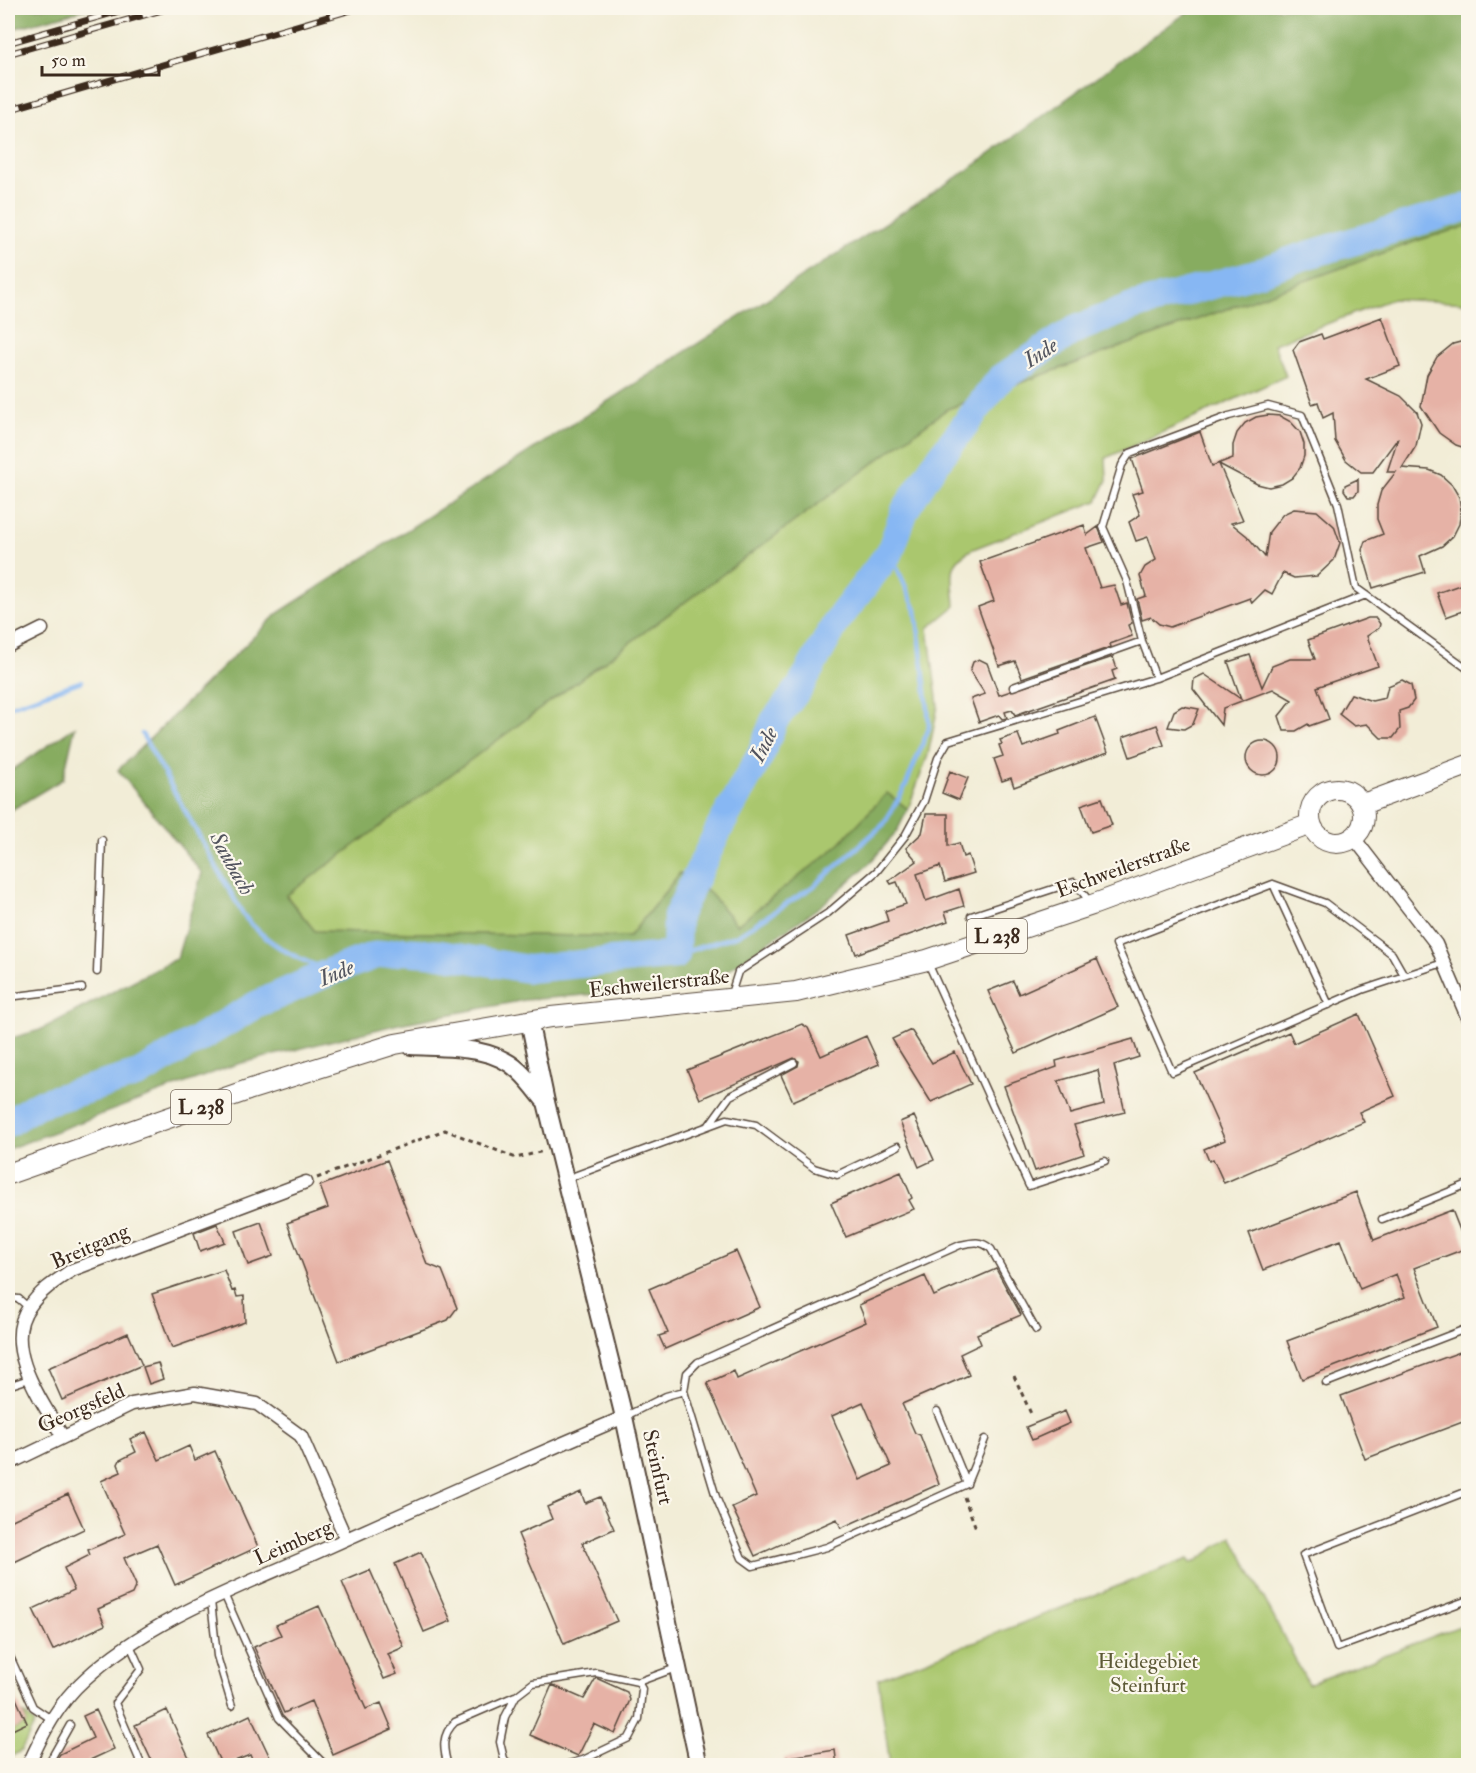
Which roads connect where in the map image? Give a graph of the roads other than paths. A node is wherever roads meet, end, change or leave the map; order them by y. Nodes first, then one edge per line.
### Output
1 (1366, 595) junction
2 (42, 629) dead end
3 (1142, 641) junction
4 (8, 646) edge
5 (1468, 669) edge
6 (1156, 678) junction
7 (1013, 687) dead end
8 (1468, 765) edge
9 (1363, 804) junction
10 (1311, 824) junction
11 (1354, 838) junction
12 (102, 840) dead end
13 (1273, 884) junction
14 (1092, 905) junction
15 (971, 916) dead end
16 (927, 960) junction
17 (1446, 962) junction
18 (97, 972) dead end
19 (1404, 975) junction
20 (82, 988) dead end
21 (8, 997) edge
22 (729, 1000) junction
23 (1329, 1005) junction
24 (1468, 1019) edge
25 (529, 1020) junction
26 (395, 1044) junction
27 (794, 1063) dead end
28 (546, 1102) junction
29 (709, 1125) junction
30 (898, 1146) dead end
31 (1105, 1161) dead end
32 (8, 1174) edge
33 (566, 1179) junction
34 (306, 1182) road end
35 (1468, 1184) edge
36 (1382, 1219) dead end
37 (8, 1298) edge
38 (28, 1307) junction
39 (1468, 1328) edge
40 (1036, 1330) dead end
41 (29, 1379) junction
42 (1326, 1383) dead end
43 (8, 1386) edge
44 (684, 1391) junction
45 (938, 1411) dead end
46 (624, 1417) junction
47 (63, 1437) junction
48 (985, 1439) dead end
49 (8, 1464) edge
50 (967, 1484) junction
51 (1468, 1491) edge
52 (346, 1539) junction
53 (224, 1594) junction
54 (1468, 1600) edge
55 (211, 1601) junction
56 (129, 1643) junction
57 (8, 1652) edge
58 (680, 1667) junction
59 (638, 1682) junction
60 (516, 1696) junction
61 (232, 1706) dead end
62 (51, 1719) junction
63 (70, 1725) dead end
64 (28, 1766) edge
65 (47, 1766) edge
66 (142, 1766) edge
67 (326, 1766) edge
68 (448, 1766) edge
69 (511, 1766) edge
70 (561, 1766) edge
71 (699, 1766) edge

1 - 3 lane
1 - 5 lane
1 - 6 lane
2 - 4 street
3 - 6 lane
3 - 7 lane
6 - 22 lane
8 - 9 main road
9 - 10 main road
9 - 11 main road
10 - 11 main road
10 - 14 main road, Eschweilerstraße / L 238
11 - 17 street
12 - 18 lane
13 - 19 lane
13 - 23 lane
13 - 23 lane
14 - 15 lane
14 - 16 main road, Eschweilerstraße / L 238
16 - 22 main road, Eschweilerstraße / L 238
16 - 31 lane
17 - 19 lane
17 - 24 street
19 - 23 lane
20 - 21 lane
22 - 25 main road, Eschweilerstraße / L 238
25 - 26 main road, Eschweilerstraße / L 238
25 - 28 street, Steinfurt
26 - 28 street
26 - 32 main road, Eschweilerstraße / L 238
27 - 29 lane
28 - 33 street, Steinfurt
29 - 30 lane
29 - 33 lane
33 - 46 street, Steinfurt
34 - 38 street, Breitgang
35 - 36 lane
37 - 38 lane
38 - 41 street, Breitgang
39 - 42 lane
40 - 44 lane
41 - 43 lane
41 - 47 street, Breitgang
44 - 46 lane
44 - 50 lane
45 - 50 lane
46 - 52 street, Leimberg
46 - 58 street, Steinfurt
47 - 49 street, Georgsfeld
47 - 52 street, Georgsfeld
48 - 50 lane
51 - 54 lane
52 - 53 street, Leimberg
53 - 55 street, Leimberg
53 - 67 lane
55 - 56 street, Leimberg
55 - 61 lane
56 - 62 street, Leimberg
56 - 66 lane
57 - 62 lane
58 - 59 lane
58 - 71 street, Steinfurt
59 - 60 lane
59 - 70 lane
60 - 68 lane
60 - 69 lane
62 - 64 street, Leimberg
63 - 65 lane

